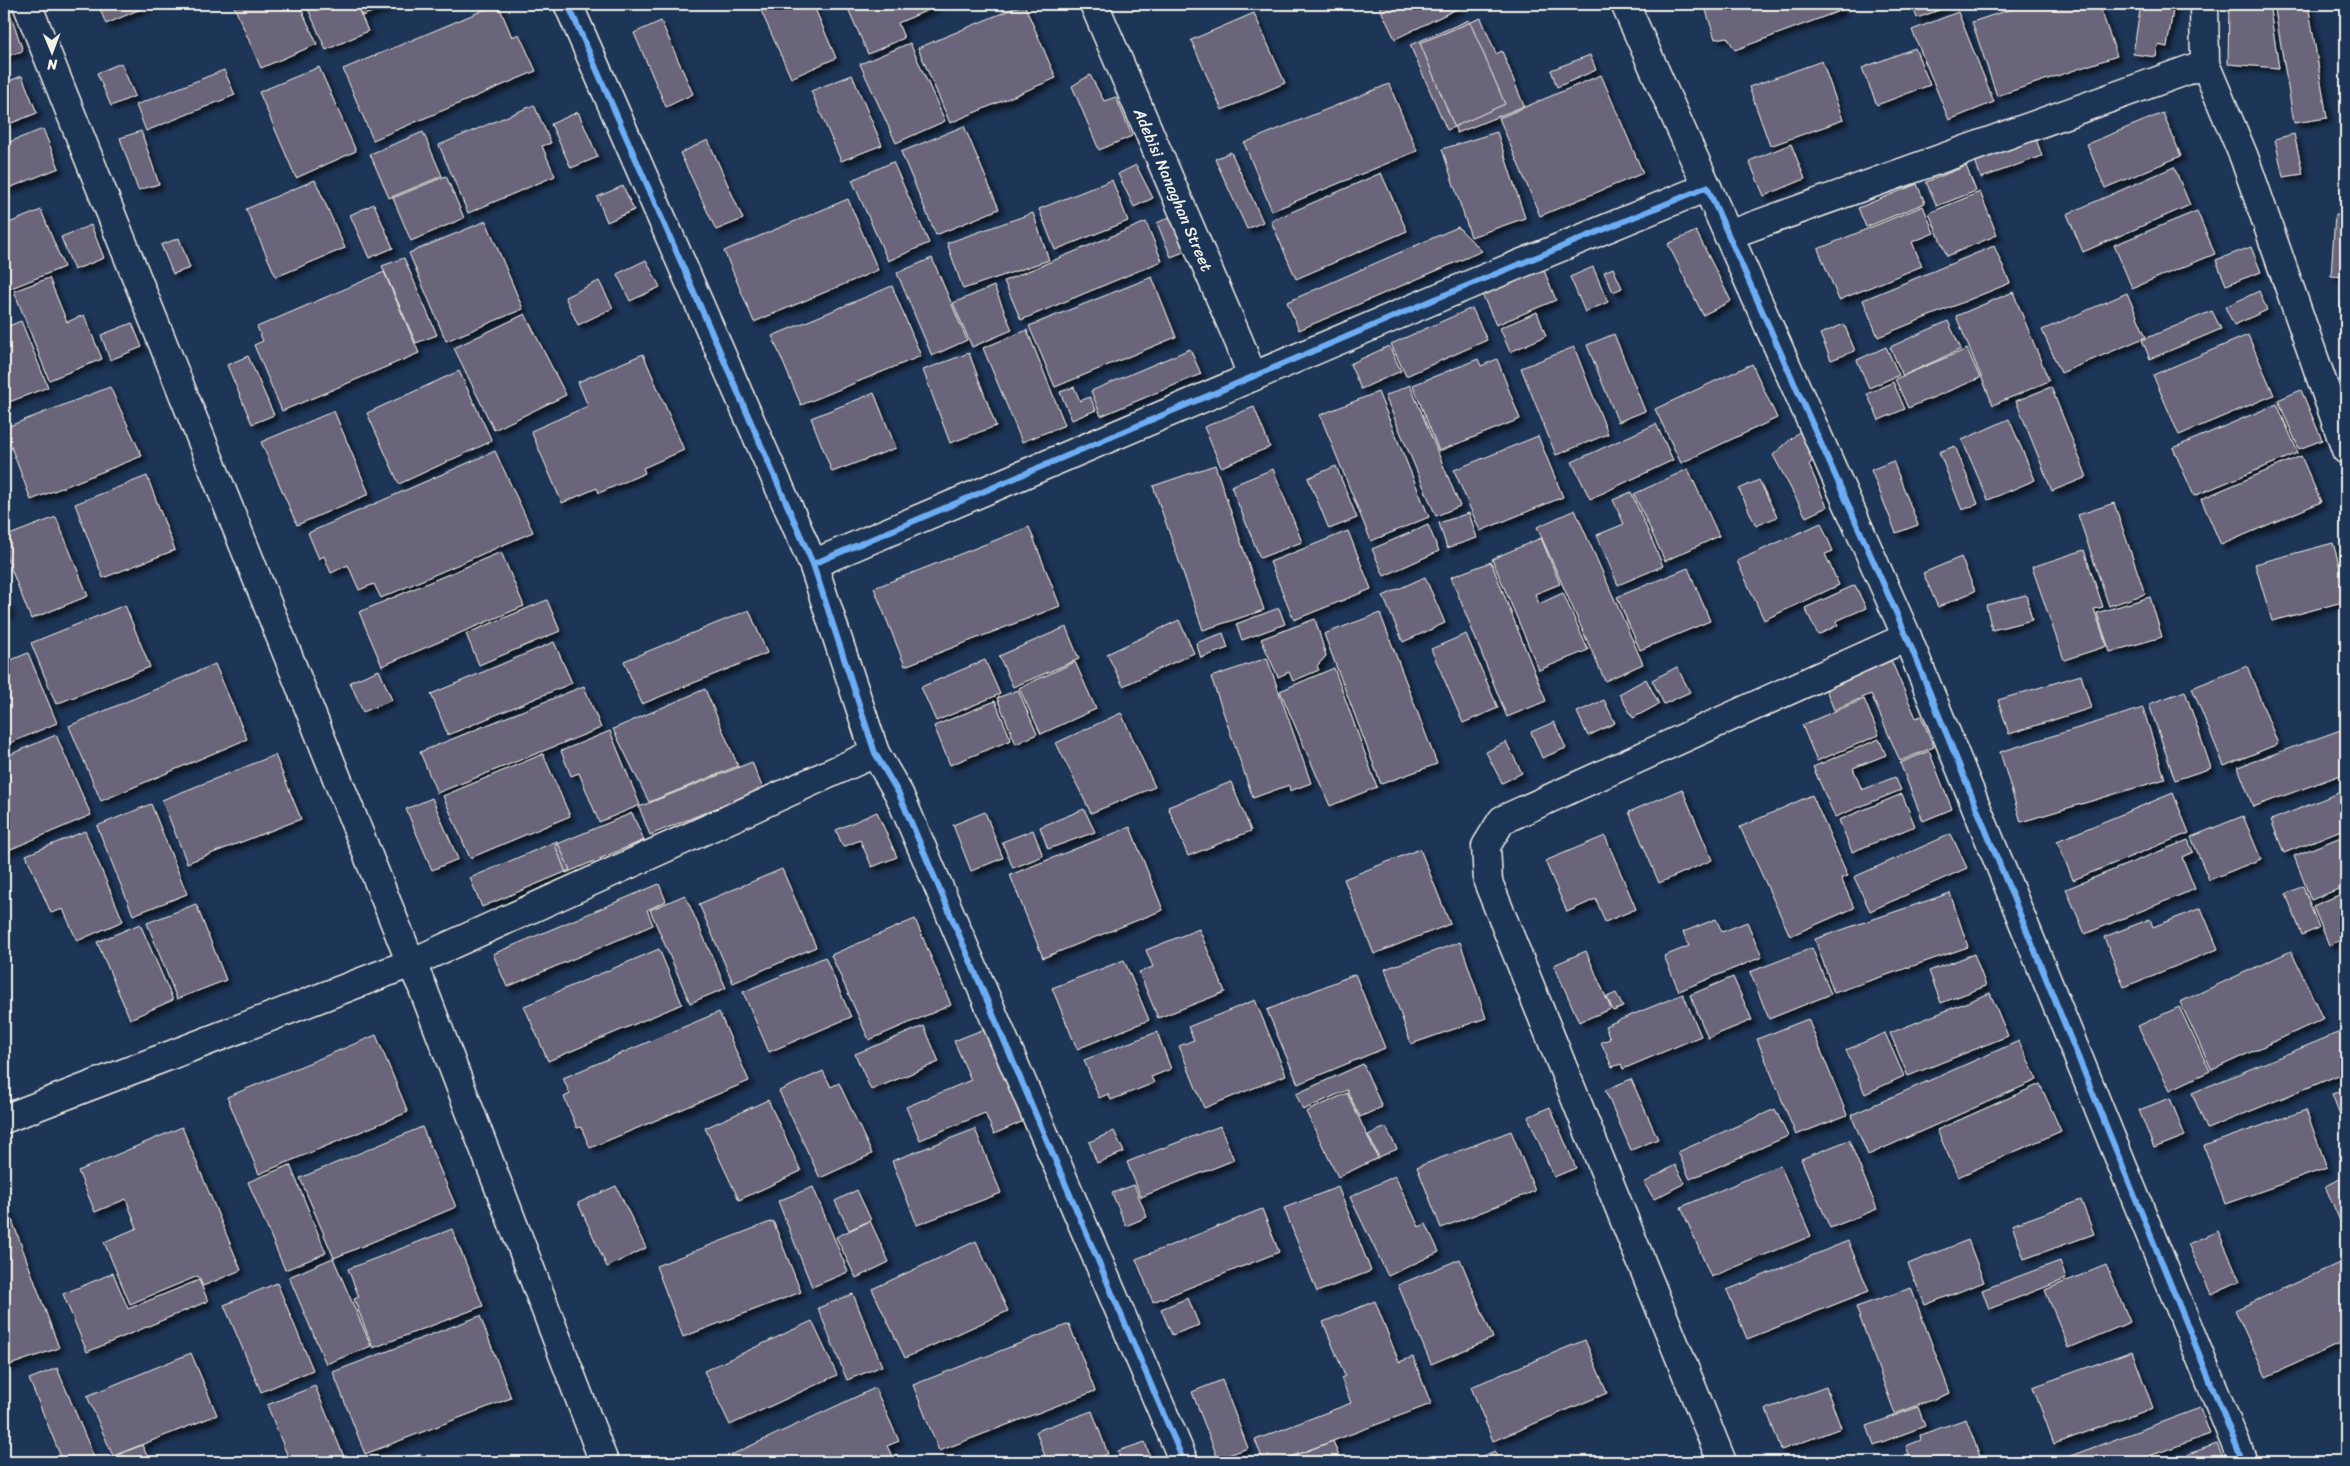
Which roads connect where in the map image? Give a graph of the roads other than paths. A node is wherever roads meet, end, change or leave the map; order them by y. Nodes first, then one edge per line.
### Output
1 (27, 4) edge
2 (568, 4) edge
3 (1094, 4) edge
4 (1625, 4) edge
5 (2204, 4) edge
6 (2205, 64) junction
7 (1707, 187) junction
8 (1728, 234) junction
9 (1252, 377) junction
10 (2346, 450) edge
11 (813, 564) junction
12 (1907, 637) junction
13 (875, 753) junction
14 (411, 963) junction
15 (4, 1119) edge
16 (604, 1462) edge
17 (1184, 1462) edge
18 (1722, 1462) edge
19 (2244, 1462) edge

1 - 14 street
2 - 11 street
3 - 9 street, Adebisi Nanaghan Street
4 - 7 street
5 - 6 street
6 - 8 street
6 - 10 street
7 - 8 street
7 - 9 street
8 - 12 street
9 - 11 street
11 - 13 street
12 - 18 street
12 - 19 street
13 - 14 street
13 - 17 street
14 - 15 street
14 - 16 street

